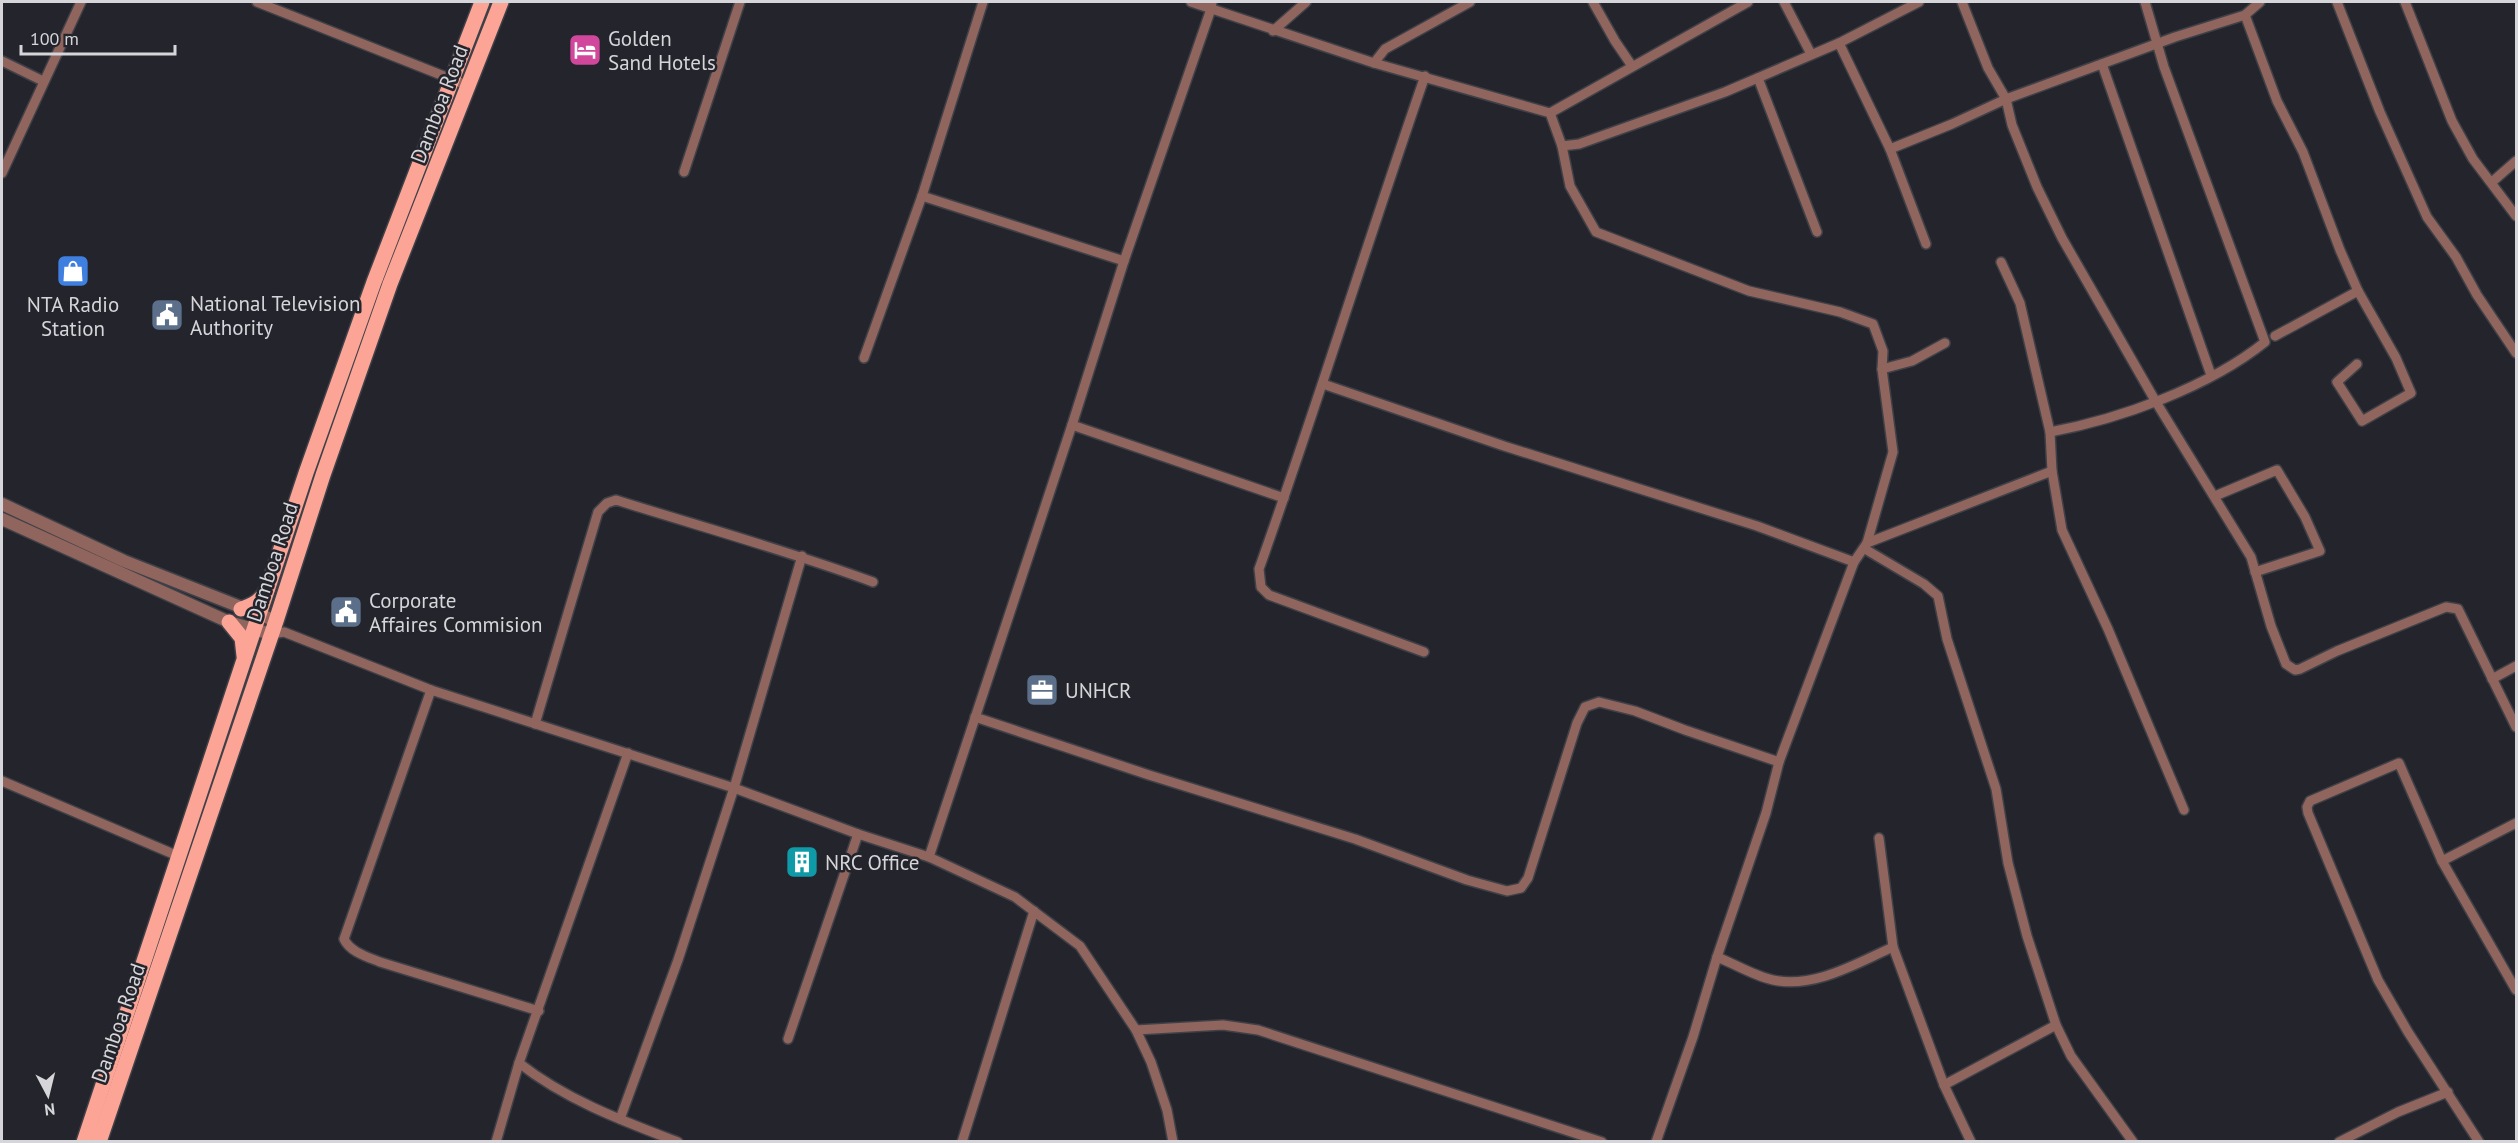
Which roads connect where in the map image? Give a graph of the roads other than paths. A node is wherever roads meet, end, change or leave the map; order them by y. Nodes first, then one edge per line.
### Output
1 (81, 2) edge
2 (257, 2) edge
3 (482, 2) edge
4 (501, 2) edge
5 (740, 2) edge
6 (983, 2) edge
7 (1191, 2) edge
8 (1306, 2) edge
9 (1470, 2) edge
10 (1593, 2) edge
11 (1749, 2) edge
12 (1784, 2) edge
13 (1919, 2) edge
14 (1962, 2) edge
15 (2145, 2) edge
16 (2260, 2) edge
17 (2337, 2) edge
18 (2405, 2) edge
19 (1211, 5) edge
20 (2245, 15) junction
21 (1273, 31) junction
22 (1839, 43) junction
23 (2158, 44) junction
24 (1811, 54) junction
25 (2, 61) edge
26 (1374, 63) junction
27 (2102, 64) junction
28 (1632, 66) junction
29 (1425, 76) junction
30 (1758, 78) junction
31 (452, 80) junction
32 (43, 81) junction
33 (469, 86) junction
34 (2006, 99) junction
35 (1550, 113) junction
36 (1562, 146) junction
37 (1890, 149) junction
38 (2517, 161) edge
39 (684, 172) dead end
40 (2, 173) edge
41 (2492, 182) junction
42 (922, 196) junction
43 (2517, 216) edge
44 (1817, 232) dead end
45 (1926, 244) dead end
46 (1124, 261) junction
47 (2001, 262) dead end
48 (2358, 291) junction
49 (2275, 336) dead end
50 (1945, 344) dead end
51 (2517, 353) edge
52 (864, 358) dead end
53 (2357, 364) dead end
54 (1882, 369) junction
55 (2211, 375) junction
56 (1323, 384) junction
57 (2156, 402) junction
58 (1072, 425) junction
59 (2049, 432) junction
60 (2052, 471) junction
61 (2215, 496) junction
62 (1284, 498) junction
63 (2, 504) edge
64 (2, 519) edge
65 (1866, 546) junction
66 (802, 556) junction
67 (1854, 562) junction
68 (2255, 572) junction
69 (272, 582) junction
70 (873, 582) dead end
71 (241, 609) junction
72 (229, 622) junction
73 (258, 623) junction
74 (277, 629) junction
75 (1424, 652) dead end
76 (244, 660) junction
77 (2517, 666) edge
78 (2492, 679) junction
79 (431, 690) junction
80 (975, 717) junction
81 (535, 724) junction
82 (2517, 727) edge
83 (628, 753) junction
84 (1779, 762) junction
85 (2, 781) edge
86 (734, 788) junction
87 (2184, 810) dead end
88 (2517, 823) edge
89 (858, 834) junction
90 (1879, 838) dead end
91 (178, 856) junction
92 (929, 856) junction
93 (2442, 861) junction
94 (1034, 911) junction
95 (1893, 947) junction
96 (1717, 957) junction
97 (2517, 990) edge
98 (539, 1011) junction
99 (2056, 1025) junction
100 (1136, 1030) junction
101 (788, 1039) dead end
102 (519, 1063) junction
103 (1944, 1085) junction
104 (2448, 1092) junction
105 (620, 1119) junction
106 (1175, 1141) edge
107 (84, 1142) edge
108 (99, 1142) edge
109 (496, 1142) edge
110 (678, 1142) edge
111 (962, 1142) edge
112 (1602, 1142) edge
113 (1656, 1142) edge
114 (1971, 1142) edge
115 (2133, 1142) edge
116 (2339, 1142) edge
117 (2479, 1142) edge

1 - 32 street
2 - 31 street
3 - 31 main road, Damboa Road
4 - 33 main road, Damboa Road
5 - 39 street
6 - 42 street
7 - 19 street
8 - 21 street
9 - 26 street
10 - 28 street
11 - 28 street
12 - 24 street
13 - 22 street
14 - 34 street
15 - 23 street
16 - 20 street
17 - 51 street
18 - 41 street
19 - 21 street
19 - 46 street
20 - 23 street
20 - 48 street
21 - 26 street
22 - 24 street
22 - 37 street
23 - 27 street
23 - 55 street
24 - 30 street
25 - 32 street
26 - 29 street
27 - 34 street
27 - 55 street
28 - 35 street
29 - 35 street
29 - 56 street
30 - 36 street
30 - 44 street
31 - 33 street
31 - 69 main road, Damboa Road
32 - 40 street
33 - 74 main road, Damboa Road
34 - 37 street
34 - 57 street
35 - 36 street
36 - 54 street
37 - 45 street
38 - 41 street
41 - 43 street
42 - 46 street
42 - 52 street
46 - 58 street
47 - 59 street
48 - 49 street
48 - 53 street
50 - 54 street
54 - 65 street
55 - 57 street
56 - 62 street
56 - 67 street
57 - 59 street
57 - 61 street
58 - 62 street
58 - 80 street
59 - 60 street
60 - 65 street
60 - 87 street
61 - 68 street
61 - 68 street
62 - 75 street
63 - 71 street
64 - 72 street
65 - 67 street
65 - 99 street
66 - 70 street
66 - 81 street
66 - 86 street
67 - 84 street
68 - 78 street
69 - 71 main road
69 - 73 main road, Damboa Road
71 - 73 street
72 - 73 street
72 - 76 main road
73 - 74 street
73 - 76 main road, Damboa Road
74 - 79 street
74 - 108 main road, Damboa Road
76 - 91 main road, Damboa Road
77 - 78 street
78 - 82 street
79 - 81 street
79 - 98 street
80 - 84 street
80 - 92 street
81 - 83 street
83 - 86 street
83 - 98 street
84 - 96 street
85 - 91 street
86 - 89 street
86 - 105 street
88 - 93 street
89 - 92 street
89 - 101 street
90 - 95 street
91 - 107 main road, Damboa Road
92 - 94 street
93 - 97 street
93 - 104 street
94 - 100 street
94 - 111 street
95 - 96 street
95 - 103 street
96 - 113 street
98 - 102 street
99 - 103 street
99 - 115 street
100 - 106 street
100 - 112 street
102 - 105 street
102 - 109 street
103 - 114 street
104 - 116 street
104 - 117 street
105 - 110 street

